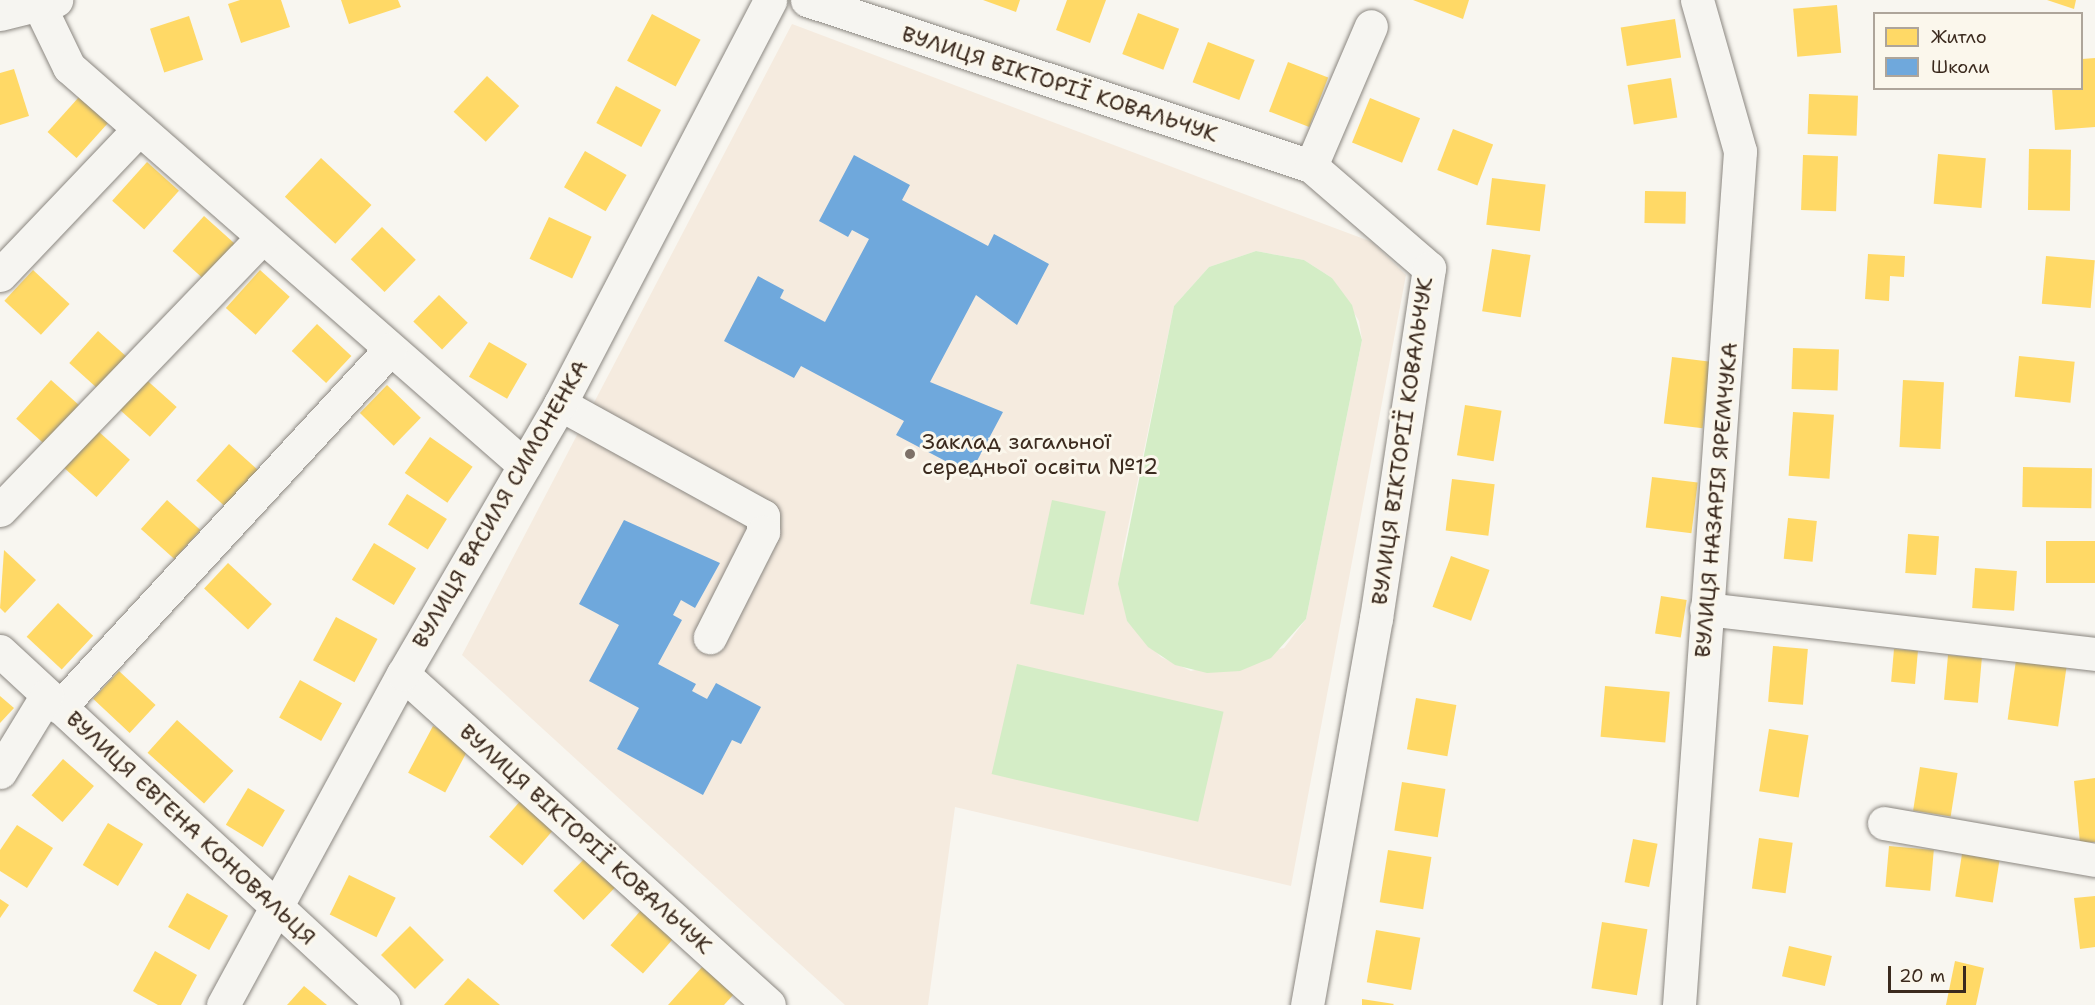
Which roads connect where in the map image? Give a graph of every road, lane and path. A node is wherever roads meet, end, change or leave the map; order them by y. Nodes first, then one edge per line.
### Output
1 (770, 0) edge
2 (807, 0) edge
3 (1697, 0) edge
4 (48, 3) edge
5 (0, 14) edge
6 (1371, 26) dead end
7 (139, 129) junction
8 (1311, 166) junction
9 (262, 238) junction
10 (0, 275) edge
11 (390, 350) junction
12 (560, 404) junction
13 (524, 465) junction
14 (0, 510) edge
15 (1706, 609) junction
16 (710, 638) dead end
17 (0, 651) edge
18 (2095, 654) edge
19 (403, 674) junction
20 (54, 701) junction
21 (0, 772) edge
22 (1884, 823) dead end
23 (2095, 860) edge
24 (275, 906) junction
25 (223, 1005) edge
26 (383, 1005) edge
27 (769, 1005) edge
28 (1307, 1005) edge
29 (1678, 1005) edge

1 - 12 street, ВУЛИЦЯ ВАСИЛЯ СИМОНЕНКА
2 - 8 street, ВУЛИЦЯ ВІКТОРІЇ КОВАЛЬЧУК
3 - 15 street, ВУЛИЦЯ НАЗАРІЯ ЯРЕМЧУКА
4 - 5 street
4 - 7 street
6 - 8 street
7 - 9 street
7 - 10 street
8 - 28 street, ВУЛИЦЯ ВІКТОРІЇ КОВАЛЬЧУК
9 - 11 street
9 - 14 street
11 - 13 street
11 - 20 street
12 - 13 street, ВУЛИЦЯ ВАСИЛЯ СИМОНЕНКА
12 - 16 street
13 - 19 street, ВУЛИЦЯ ВАСИЛЯ СИМОНЕНКА
15 - 18 street
15 - 29 street, ВУЛИЦЯ НАЗАРІЯ ЯРЕМЧУКА
17 - 20 street, ВУЛИЦЯ ЄВГЕНА КОНОВАЛЬЦЯ
19 - 24 street, ВУЛИЦЯ ВАСИЛЯ СИМОНЕНКА
19 - 27 street, ВУЛИЦЯ ВІКТОРІЇ КОВАЛЬЧУК
20 - 21 street
20 - 24 street, ВУЛИЦЯ ЄВГЕНА КОНОВАЛЬЦЯ
22 - 23 street
24 - 25 street, ВУЛИЦЯ ВАСИЛЯ СИМОНЕНКА
24 - 26 street, ВУЛИЦЯ ЄВГЕНА КОНОВАЛЬЦЯ

